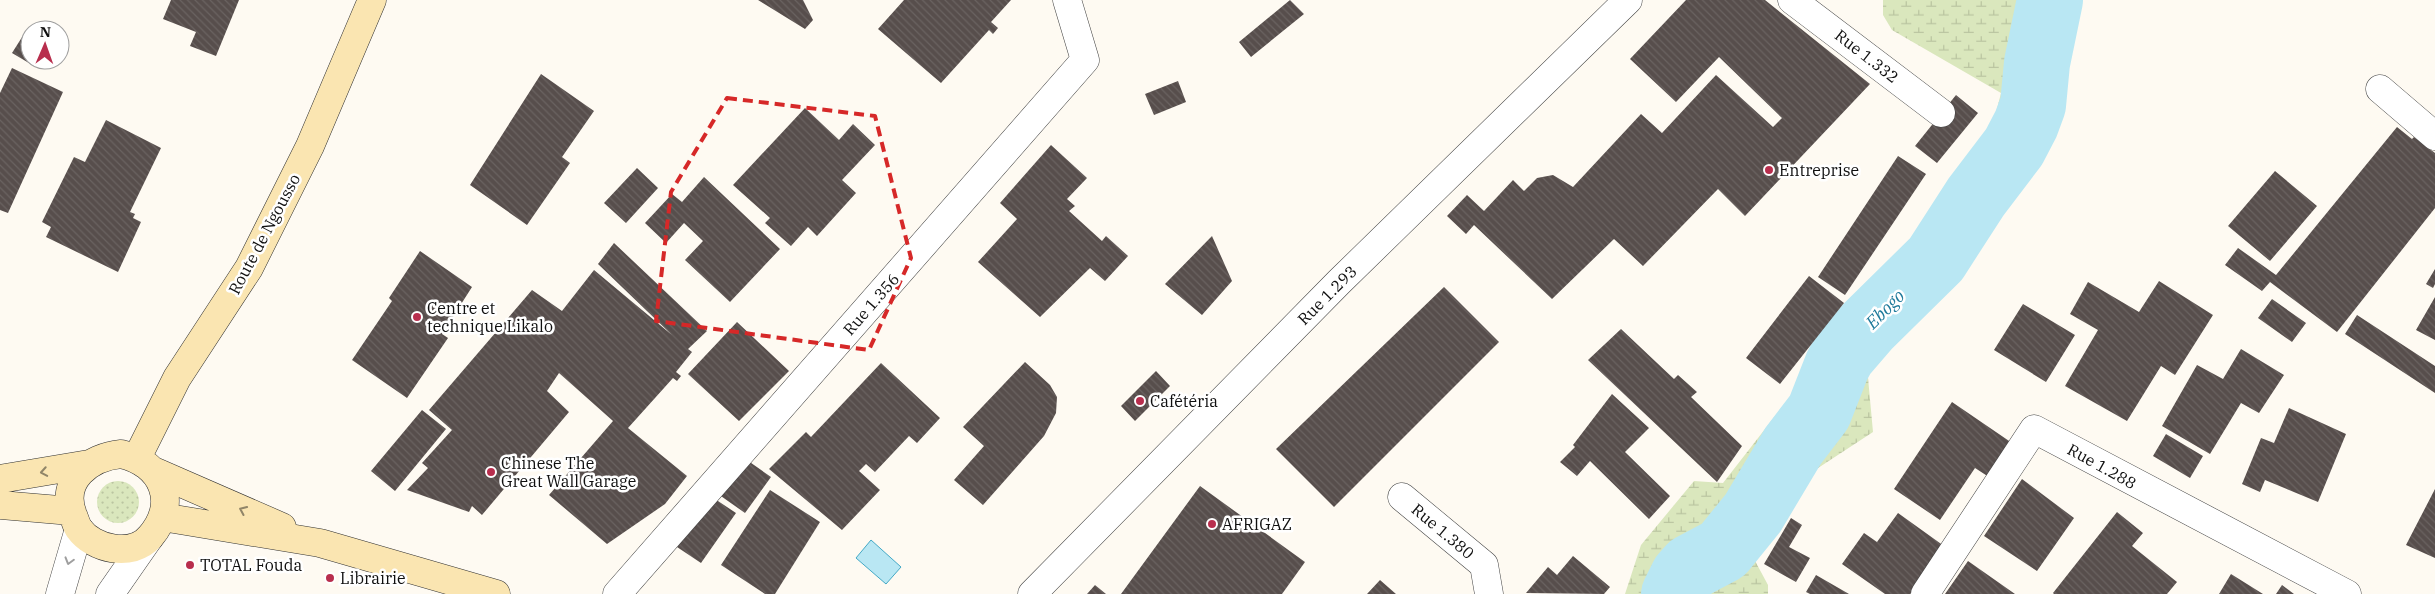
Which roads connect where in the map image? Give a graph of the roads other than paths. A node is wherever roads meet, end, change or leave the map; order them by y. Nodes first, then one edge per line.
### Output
1 (372, 0) edge
2 (1067, 0) edge
3 (1628, 0) edge
4 (1792, 0) edge
5 (2380, 89) dead end
6 (1941, 113) dead end
7 (2435, 136) edge
8 (89, 464) junction
9 (147, 465) junction
10 (0, 479) edge
11 (1402, 497) dead end
12 (0, 505) edge
13 (75, 520) junction
14 (156, 527) junction
15 (320, 543) junction
16 (60, 594) edge
17 (110, 594) edge
18 (496, 594) edge
19 (617, 594) edge
20 (1032, 594) edge
21 (1489, 594) edge
22 (1924, 594) edge
23 (2347, 594) edge

1 - 9 main road, Route de Ngousso
2 - 19 street, Rue 1.356
3 - 20 street, Rue 1.293
4 - 6 street, Rue 1.332
5 - 7 street
8 - 9 main road
8 -> 10 main road
8 - 13 main road
9 - 14 main road
15 -> 9 main road
11 - 21 street, Rue 1.380
12 - 13 main road
13 - 14 main road
13 -> 16 street
14 - 15 main road
14 - 17 street
15 - 18 main road
22 - 23 street, Rue 1.288

